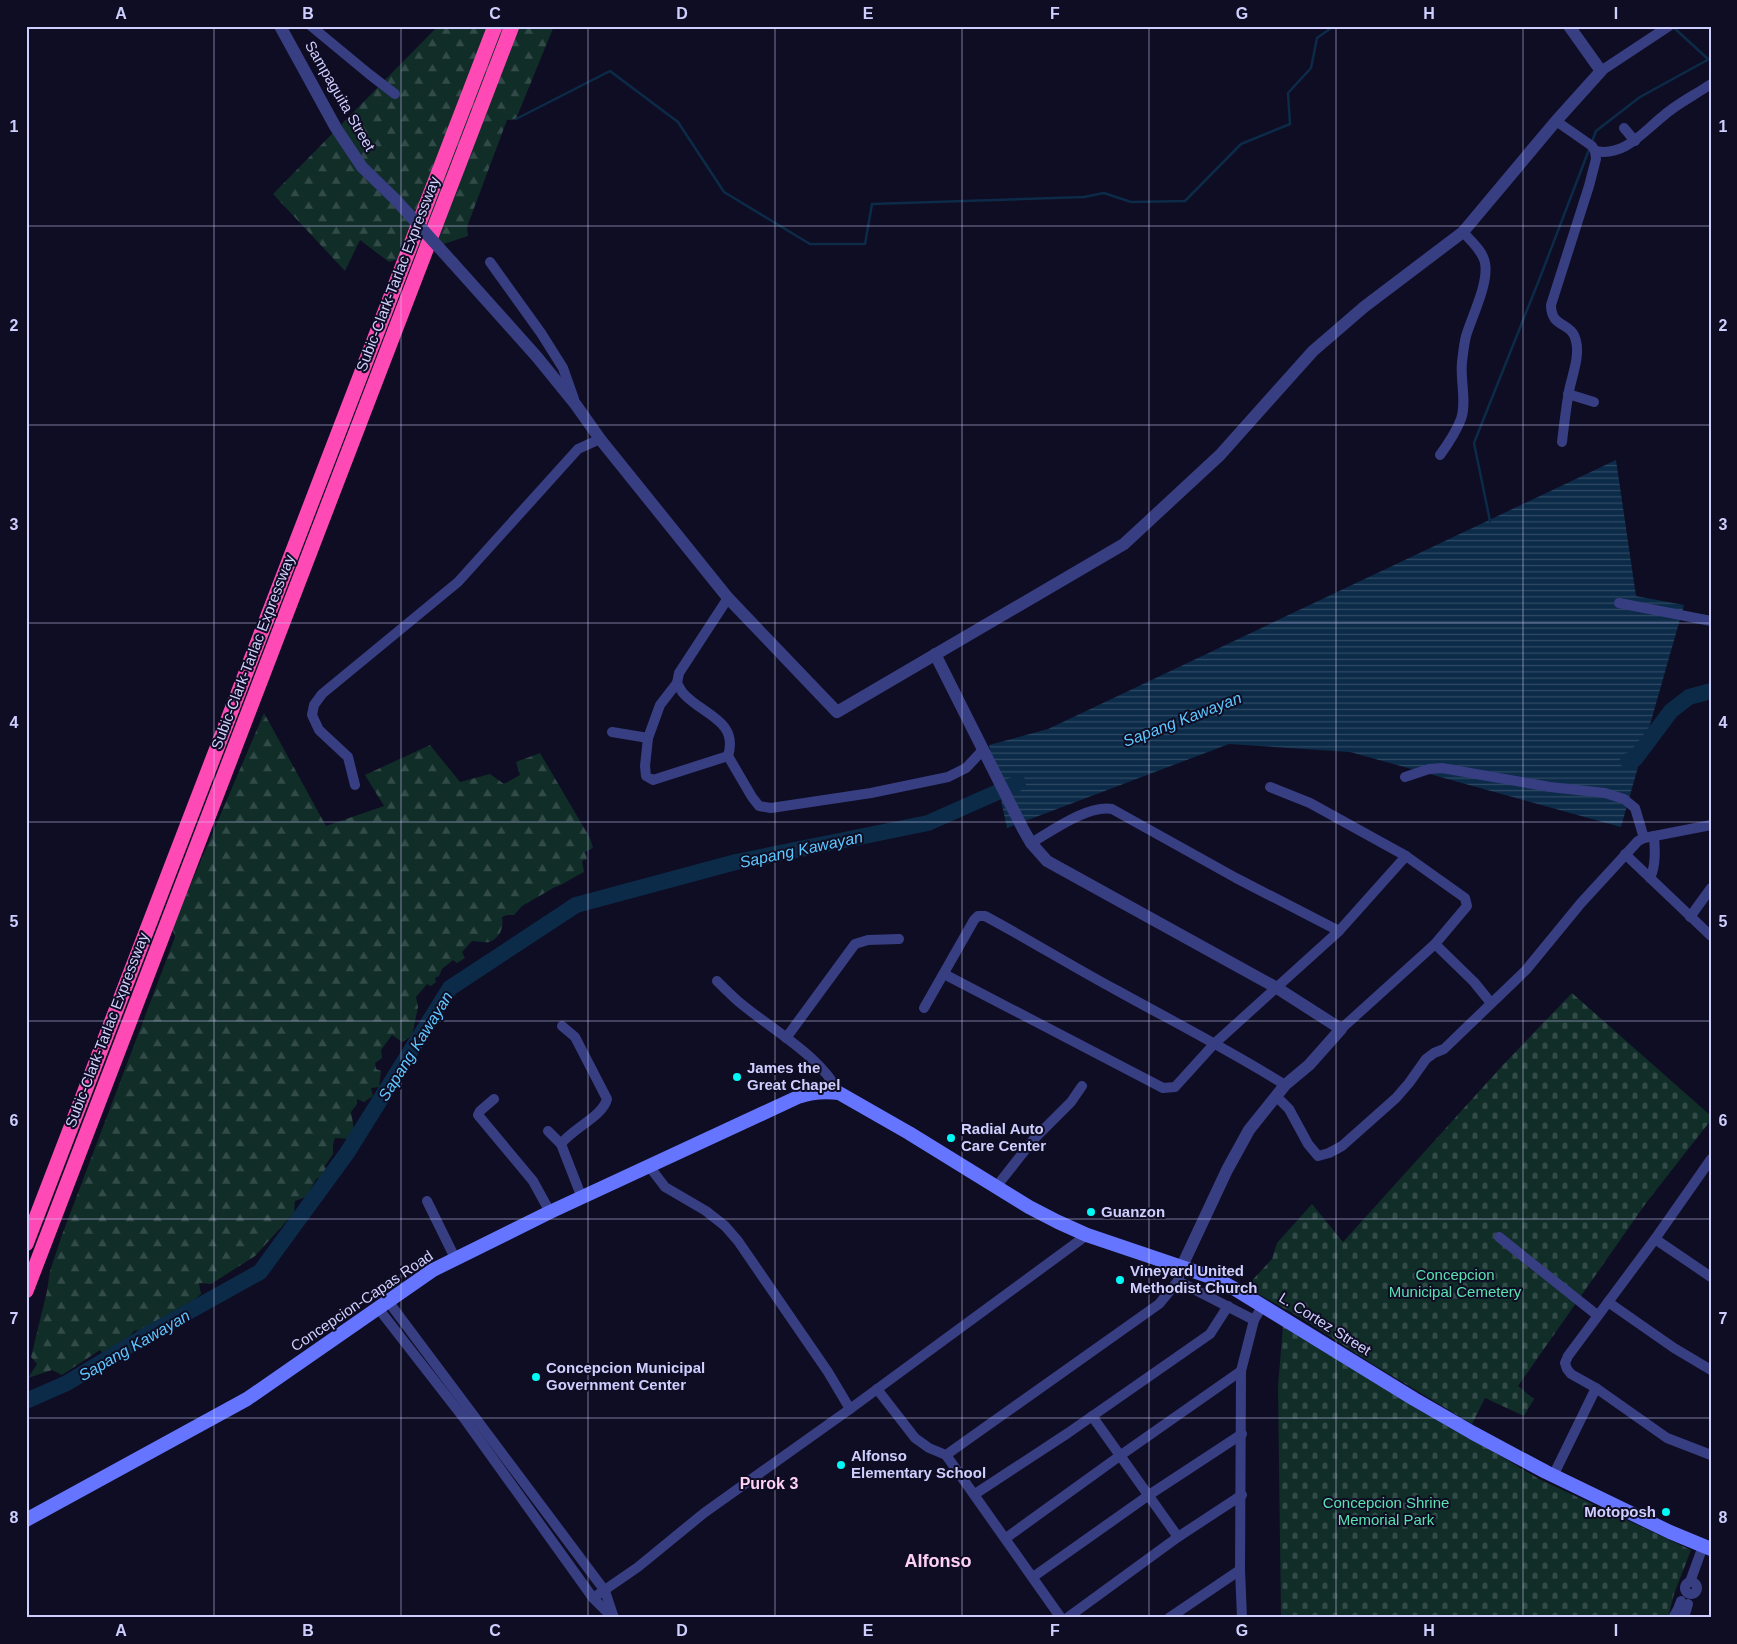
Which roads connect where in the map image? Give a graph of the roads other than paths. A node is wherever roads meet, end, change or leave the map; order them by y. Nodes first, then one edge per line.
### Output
1 (280, 26) edge
2 (312, 26) edge
3 (495, 26) edge
4 (512, 26) edge
5 (1570, 26) edge
6 (1669, 26) edge
7 (1602, 72) junction
8 (1711, 84) edge
9 (396, 94) dead end
10 (1556, 121) junction
11 (1624, 128) dead end
12 (1635, 141) junction
13 (1595, 151) junction
14 (1463, 232) junction
15 (490, 262) dead end
16 (1568, 394) junction
17 (1594, 402) dead end
18 (576, 405) junction
19 (600, 439) junction
20 (1562, 442) dead end
21 (1440, 455) dead end
22 (728, 598) junction
23 (1619, 603) dead end
24 (1711, 621) edge
25 (935, 654) junction
26 (677, 683) junction
27 (612, 732) dead end
28 (648, 738) junction
29 (728, 756) junction
30 (985, 756) junction
31 (1405, 777) dead end
32 (355, 785) dead end
33 (1270, 787) dead end
34 (1711, 825) edge
35 (1649, 837) junction
36 (1031, 843) junction
37 (1625, 854) junction
38 (1406, 856) junction
39 (1650, 878) junction
40 (1711, 888) edge
41 (1690, 917) junction
42 (1339, 931) junction
43 (1711, 936) edge
44 (900, 939) dead end
45 (1436, 944) junction
46 (944, 974) junction
47 (717, 981) dead end
48 (1277, 988) junction
49 (1491, 1003) junction
50 (924, 1008) dead end
51 (562, 1026) dead end
52 (1341, 1029) junction
53 (786, 1038) junction
54 (1214, 1044) junction
55 (1285, 1085) junction
56 (1082, 1086) dead end
57 (839, 1093) junction
58 (1276, 1096) junction
59 (494, 1099) dead end
60 (548, 1131) dead end
61 (561, 1144) junction
62 (1711, 1159) edge
63 (649, 1166) junction
64 (996, 1187) junction
65 (582, 1198) junction
66 (426, 1201) dead end
67 (550, 1212) junction
68 (1087, 1235) junction
69 (1500, 1237) dead end
70 (1655, 1239) junction
71 (26, 1244) edge
72 (455, 1258) junction
73 (1182, 1266) junction
74 (1711, 1277) edge
75 (1178, 1280) junction
76 (26, 1291) edge
77 (1608, 1302) junction
78 (383, 1304) junction
79 (1263, 1305) junction
80 (1228, 1306) junction
81 (1598, 1315) junction
82 (1254, 1320) junction
83 (1711, 1370) edge
84 (1241, 1371) junction
85 (1596, 1388) junction
86 (877, 1389) junction
87 (850, 1409) junction
88 (1092, 1416) junction
89 (1242, 1434) junction
90 (946, 1455) junction
91 (1121, 1455) junction
92 (1711, 1455) edge
93 (1554, 1476) junction
94 (975, 1494) junction
95 (1150, 1494) junction
96 (1242, 1495) junction
97 (26, 1520) edge
98 (1178, 1537) junction
99 (1006, 1538) junction
100 (1708, 1548) edge
101 (1240, 1570) junction
102 (1033, 1577) junction
103 (606, 1591) junction
104 (1688, 1594) junction
105 (593, 1598) junction
106 (614, 1618) edge
107 (1061, 1618) edge
108 (1067, 1618) edge
109 (1169, 1618) edge
110 (1242, 1618) edge
111 (1672, 1618) edge
112 (1684, 1618) edge

1 - 18 street, Sampaguita Street, bridge
2 - 9 street
3 - 71 highway, Subic-Clark-Tarlac Expressway
4 - 76 highway, Subic-Clark-Tarlac Expressway
5 - 7 street
6 - 7 street
7 - 10 street
8 - 12 street
10 - 13 street
10 - 14 street
11 - 12 street
12 - 13 street
13 - 16 street
14 - 21 street
14 - 25 street
15 - 18 street
16 - 17 street
16 - 20 street
18 - 19 street, Sampaguita Street
19 - 22 street, Sampaguita Street
19 - 32 street
22 - 25 street, Sampaguita Street
22 - 26 street
23 - 24 street
25 - 30 street
26 - 28 street
26 - 29 street
27 - 28 street
28 - 29 street
29 - 30 street
30 - 36 street
31 - 35 street
33 - 38 street
34 - 35 street
35 - 37 street
35 - 39 street
36 - 42 street
36 - 48 street
37 - 39 street
37 - 49 street
38 - 42 street
38 - 45 street
39 - 41 street
40 - 41 street
41 - 43 street
42 - 48 street
44 - 53 street
45 - 49 street
45 - 52 street
46 - 50 street
46 - 54 street
46 - 54 street
47 - 53 street
48 - 52 street
48 - 54 street
49 - 58 street
51 - 61 street
52 - 55 street
53 - 57 street
54 - 55 street
55 - 58 street
56 - 64 street
57 - 63 main road, Concepcion-Capas Road
57 - 64 main road, L. Cortez Street
58 - 73 street
59 - 67 street
60 - 61 street
61 - 65 street
62 - 70 street
63 - 65 main road, Concepcion-Capas Road
63 - 87 street
64 - 68 main road, L. Cortez Street
65 - 67 main road, Concepcion-Capas Road
66 - 72 street
67 - 72 main road, Concepcion-Capas Road
68 - 73 main road, L. Cortez Street
68 - 86 street
69 - 81 street
70 - 74 street
70 - 77 street
72 - 78 main road, Concepcion-Capas Road
73 - 75 street
73 - 79 main road, L. Cortez Street
75 - 80 street
75 - 90 street
77 - 81 street
77 - 83 street
78 - 97 main road, Concepcion-Capas Road
78 - 103 street
78 - 105 street
79 - 82 street
79 - 93 main road, L. Cortez Street
80 - 82 street
80 - 88 street
81 - 85 street
82 - 84 street
84 - 89 street
84 - 91 street
85 - 92 street
85 - 93 street
86 - 87 street
86 - 90 street
87 - 103 street
88 - 91 street
88 - 94 street
89 - 95 street
89 - 96 street
90 - 94 street
91 - 95 street
91 - 99 street
93 - 100 main road, L. Cortez Street
94 - 99 street
95 - 98 street
95 - 102 street
96 - 98 street
96 - 101 street
98 - 108 street
99 - 102 street
100 - 104 street
101 - 109 street
101 - 110 street
102 - 107 street
103 - 105 street
103 - 106 street
104 - 111 street
104 - 112 street
105 - 106 street

